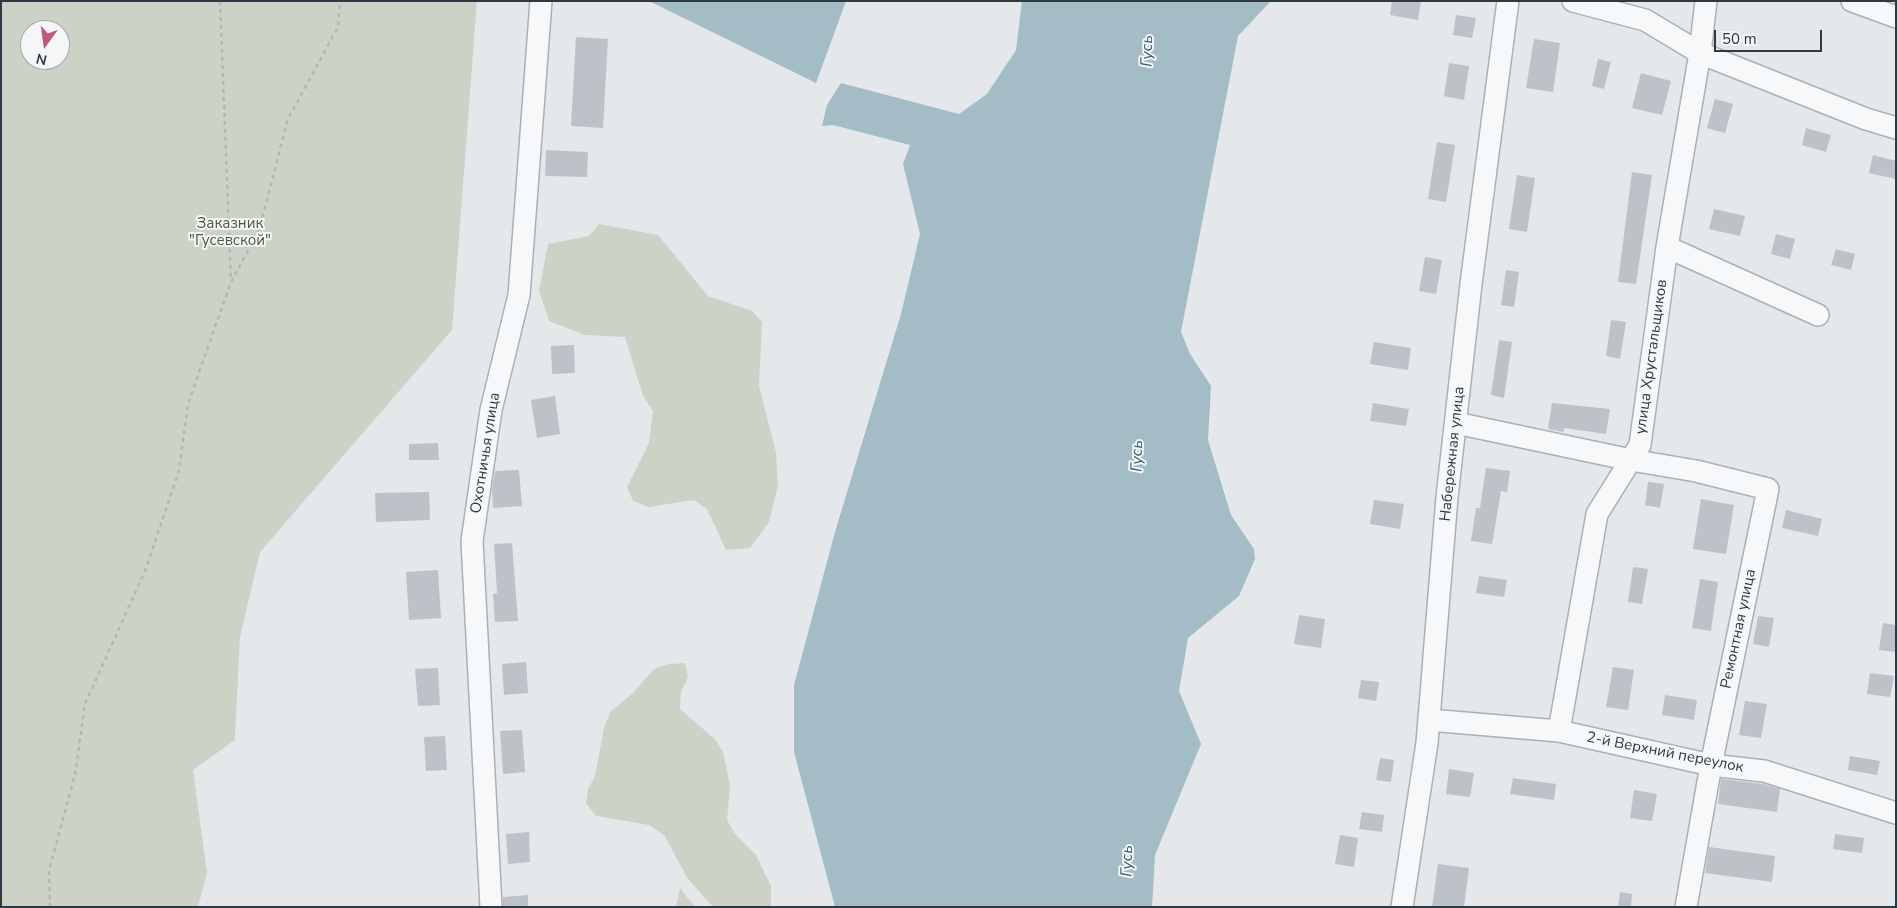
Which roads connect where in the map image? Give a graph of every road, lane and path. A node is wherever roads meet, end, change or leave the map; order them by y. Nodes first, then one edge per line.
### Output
1 (220, 1) edge
2 (340, 1) edge
3 (541, 1) edge
4 (1508, 1) edge
5 (1573, 1) edge
6 (1706, 1) edge
7 (1861, 3) edge
8 (1896, 17) edge
9 (1700, 53) junction
10 (1896, 128) edge
11 (1667, 247) junction
12 (231, 282) junction
13 (1818, 315) dead end
14 (1456, 423) junction
15 (1630, 460) junction
16 (1428, 720) junction
17 (1560, 731) junction
18 (1711, 765) junction
19 (1896, 812) edge
20 (50, 907) edge
21 (491, 907) edge
22 (1402, 907) edge
23 (1686, 907) edge

1 - 12 path
2 - 12 path
3 - 21 street, Охотничья улица
4 - 14 street, Набережная улица
5 - 9 street
6 - 9 street, улица Хрустальщиков
7 - 8 street
9 - 10 street
9 - 11 street, улица Хрустальщиков
11 - 13 street
11 - 15 street, улица Хрустальщиков
12 - 20 path
14 - 15 street
14 - 16 street, Набережная улица
15 - 17 street, улица Хрустальщиков
15 - 18 street, Ремонтная улица
16 - 17 street, 2-й Верхний переулок
16 - 22 street, Набережная улица
17 - 18 street, 2-й Верхний переулок
18 - 19 street, 2-й Верхний переулок
18 - 23 street, Ремонтная улица

